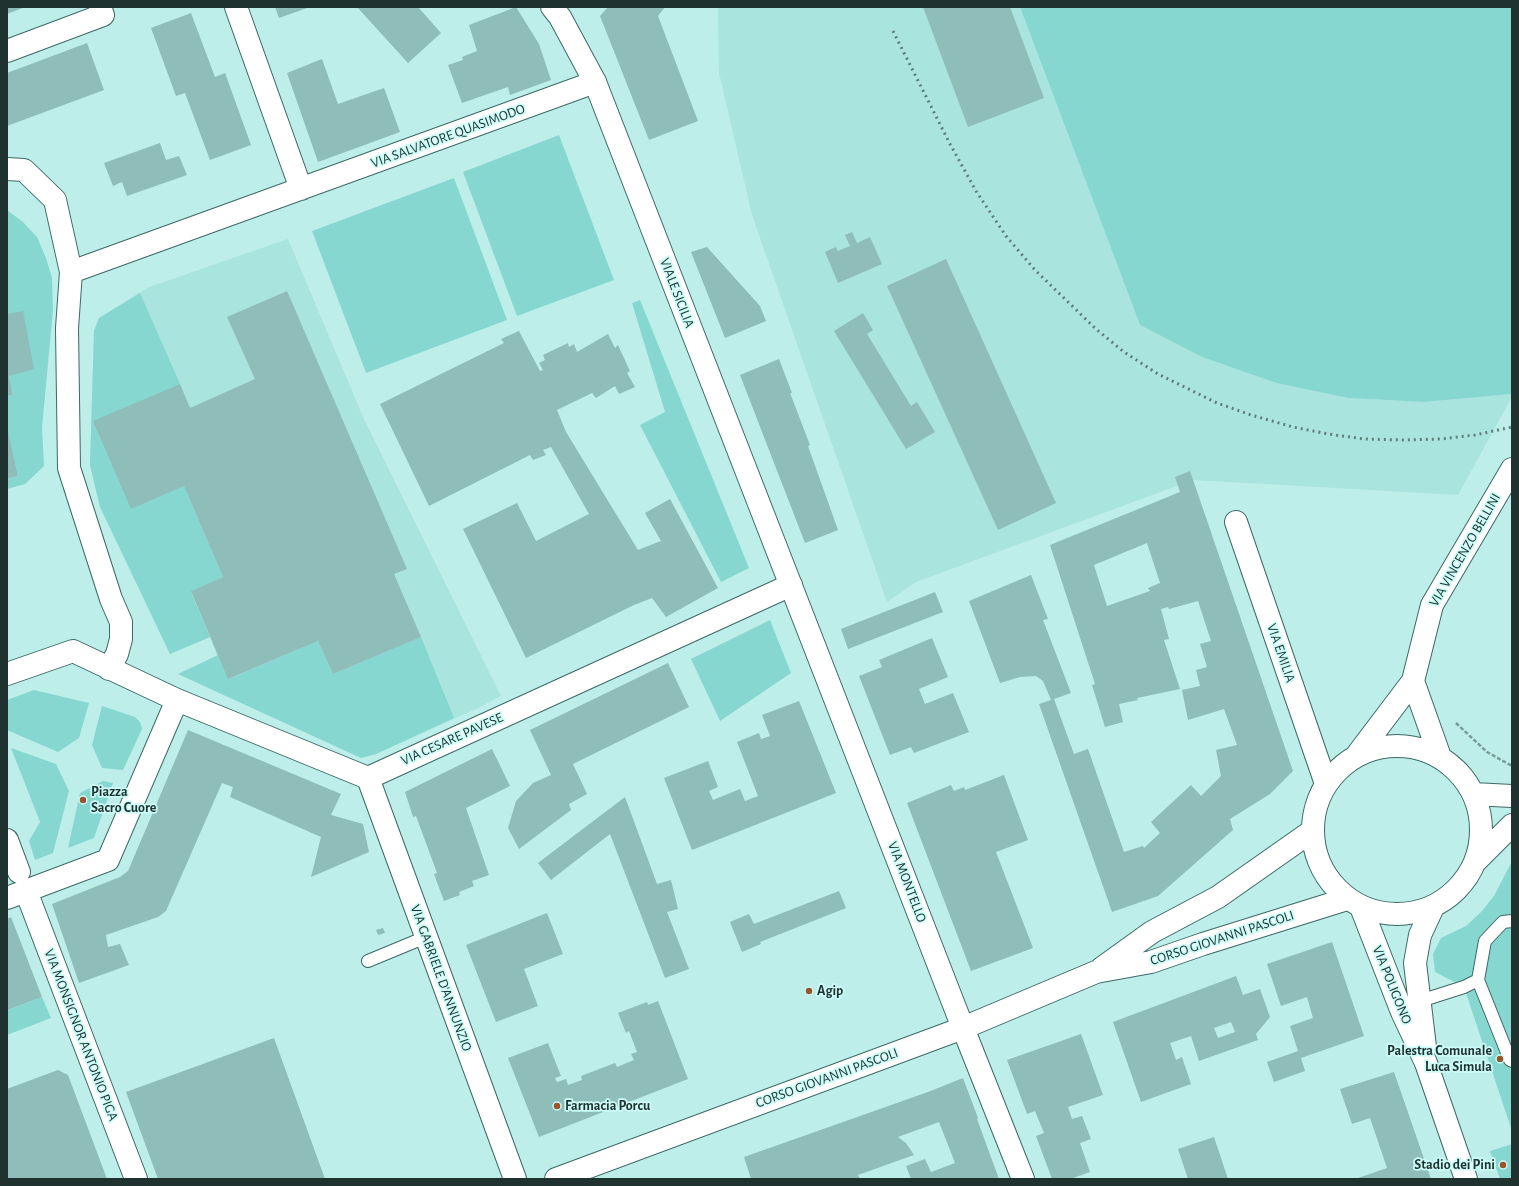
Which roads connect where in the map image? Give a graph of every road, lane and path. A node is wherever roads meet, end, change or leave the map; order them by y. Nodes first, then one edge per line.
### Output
1 (100, 7) edge
2 (236, 7) edge
3 (552, 7) edge
4 (7, 51) edge
5 (596, 82) junction
6 (7, 169) edge
7 (301, 189) junction
8 (71, 272) junction
9 (1512, 469) edge
10 (1236, 522) dead end
11 (791, 585) junction
12 (109, 669) junction
13 (7, 674) edge
14 (1412, 681) junction
15 (177, 700) junction
16 (1453, 720) dead end
17 (1357, 755) junction
18 (1440, 757) junction
19 (1512, 766) edge
20 (368, 778) junction
21 (1326, 784) junction
22 (1473, 794) junction
23 (1512, 796) edge
24 (1512, 825) edge
25 (1312, 831) junction
26 (7, 840) edge
27 (1476, 861) junction
28 (18, 887) edge
29 (1354, 903) junction
30 (1433, 907) junction
31 (1512, 921) edge
32 (426, 937) junction
33 (368, 961) dead end
34 (1096, 972) junction
35 (1478, 980) junction
36 (1420, 1001) junction
37 (963, 1028) junction
38 (1512, 1061) edge
39 (1426, 1063) junction
40 (136, 1179) edge
41 (515, 1179) edge
42 (556, 1179) edge
43 (1023, 1179) edge
44 (1466, 1179) edge

1 - 4 street
2 - 7 street
3 - 5 street, VIALE SICILIA
5 - 7 street, VIA SALVATORE QUASIMODO
5 - 11 street, VIALE SICILIA
6 - 8 street
7 - 8 street, VIA SALVATORE QUASIMODO
8 - 12 street
9 - 14 street, VIA VINCENZO BELLINI
10 - 21 street, VIA EMILIA
11 - 20 street, VIA CESARE PAVESE
11 - 37 street, VIA MONTELLO
12 - 13 street
12 - 15 street
14 - 17 street, VIA VINCENZO BELLINI
14 - 18 street
15 - 20 street
15 - 28 street
16 - 19 path
17 - 18 street
17 - 21 street
18 - 22 street
20 - 32 street, VIA GABRIELE D'ANNUNZIO
21 - 25 street
22 - 23 street
22 - 27 street
24 - 27 street
25 - 29 street
25 - 34 street, CORSO GIOVANNI PASCOLI
26 - 28 street
27 - 30 street
28 - 40 street, VIA MONSIGNOR ANTONIO PIGA
29 - 30 street
29 - 34 street, CORSO GIOVANNI PASCOLI
29 - 39 street, VIA POLIGONO
30 - 36 street, VIA POLIGONO
31 - 35 lane
32 - 33 lane
32 - 41 street, VIA GABRIELE D'ANNUNZIO
34 - 37 street, CORSO GIOVANNI PASCOLI
35 - 36 lane
35 - 38 lane
36 - 39 street, VIA POLIGONO
37 - 42 street, CORSO GIOVANNI PASCOLI
37 - 43 street, VIA MONTELLO
39 - 44 street, VIA POLIGONO

